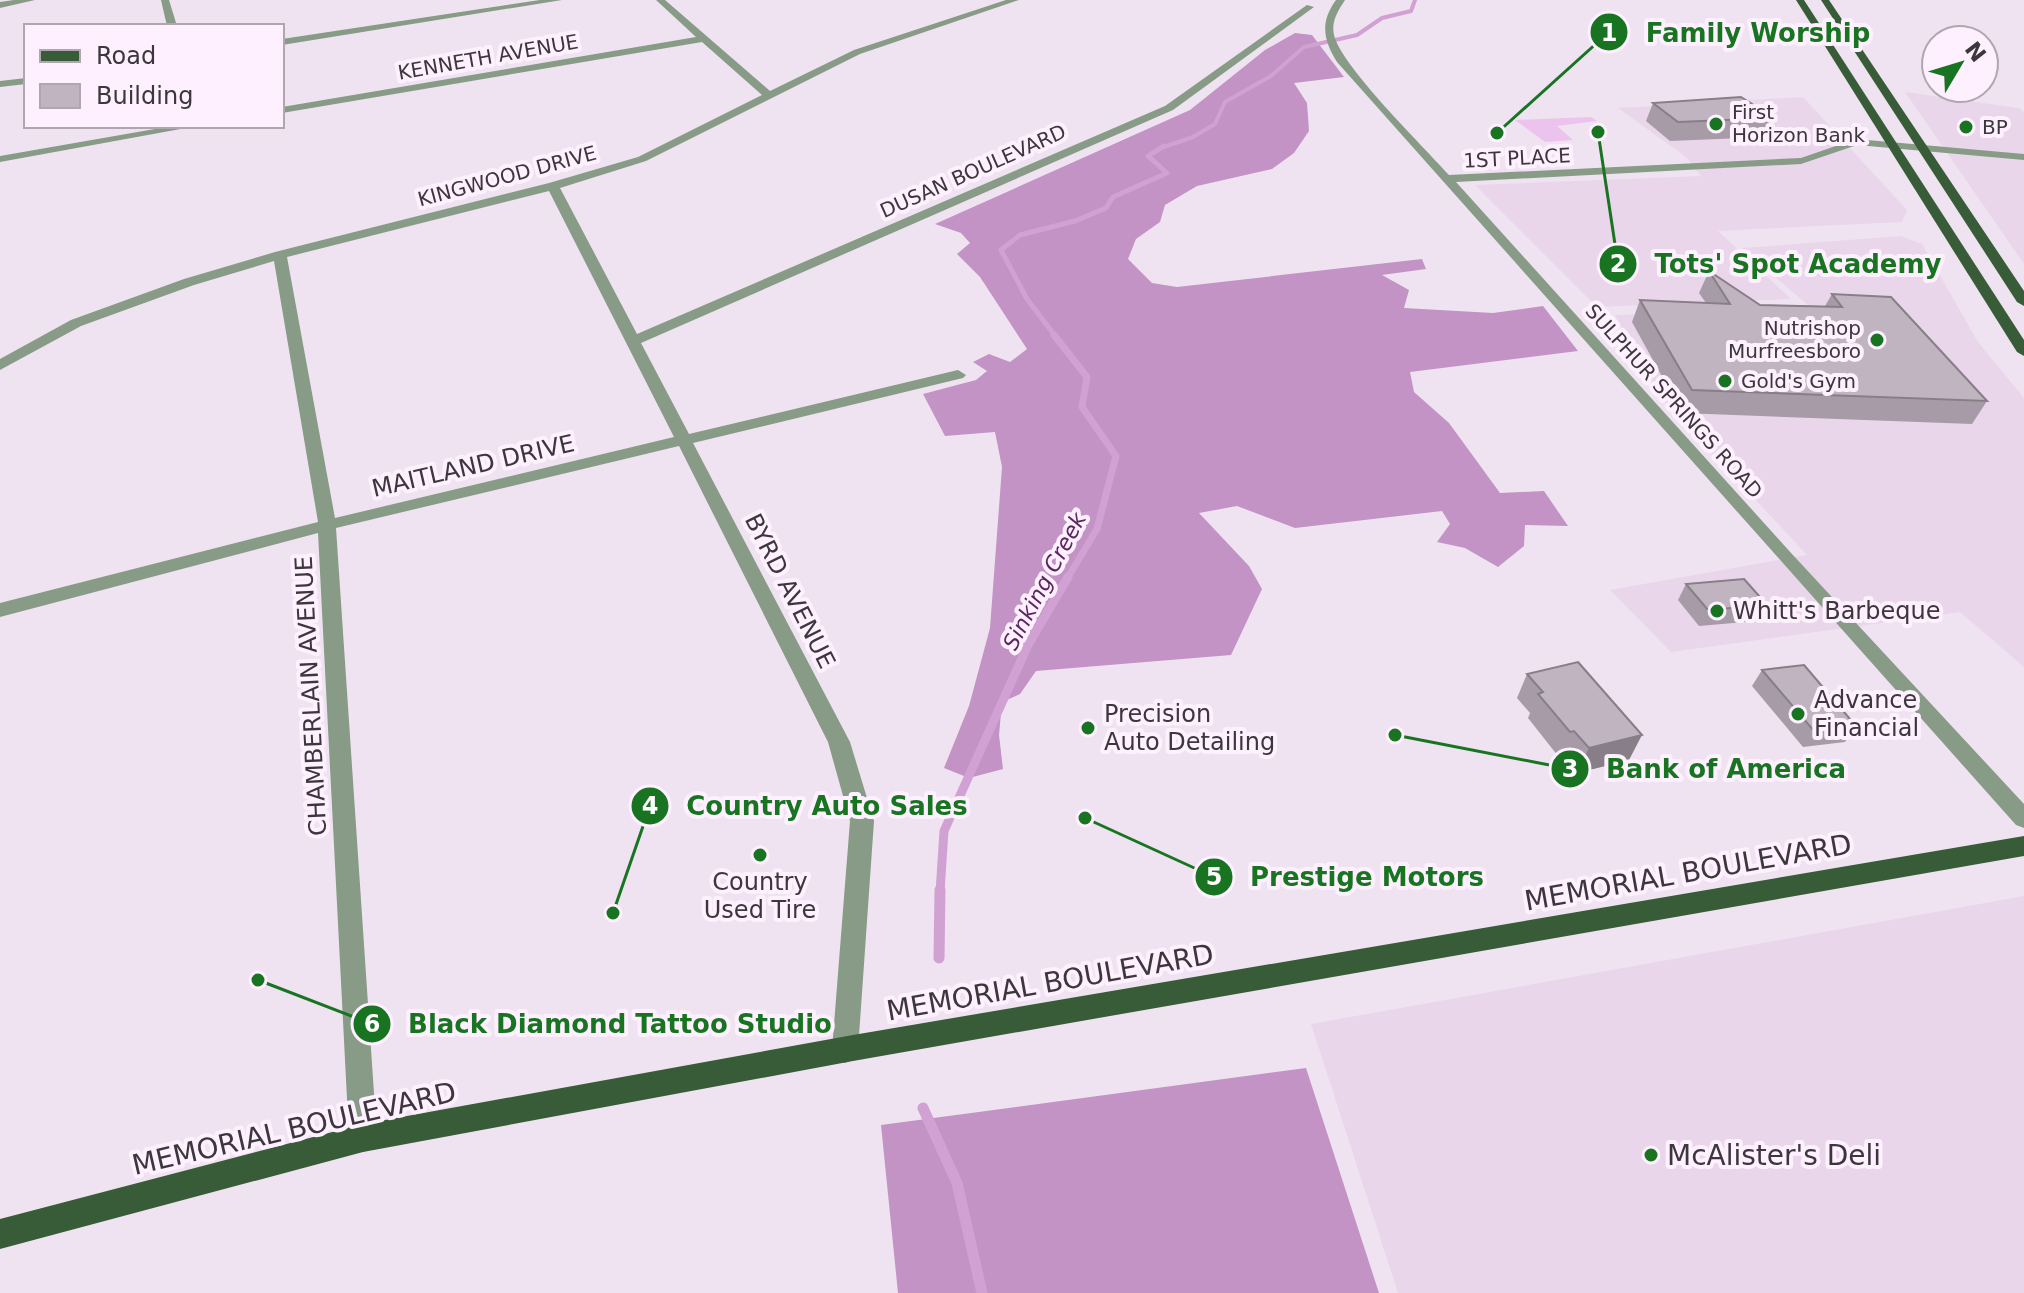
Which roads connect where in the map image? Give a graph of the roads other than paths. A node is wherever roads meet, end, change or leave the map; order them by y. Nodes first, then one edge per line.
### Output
1 (31, 0) edge
2 (165, 0) edge
3 (558, 0) edge
4 (660, 0) edge
5 (1015, 0) edge
6 (1341, 0) edge
7 (1801, 1) edge
8 (1826, 2) edge
9 (0, 5) edge
10 (1330, 12) junction
11 (171, 24) edge
12 (701, 39) junction
13 (284, 42) edge
14 (24, 81) edge
15 (0, 84) edge
16 (768, 95) junction
17 (284, 110) edge
18 (179, 128) edge
19 (1889, 144) junction
20 (1921, 147) junction
21 (2024, 157) edge
22 (0, 159) edge
23 (1445, 179) junction
24 (553, 186) junction
25 (280, 255) junction
26 (2024, 302) edge
27 (634, 341) junction
28 (2024, 352) edge
29 (0, 365) edge
30 (958, 375) dead end
31 (684, 442) junction
32 (327, 525) junction
33 (0, 610) edge
34 (2024, 819) edge
35 (2024, 846) edge
36 (845, 1050) junction
37 (363, 1138) junction
38 (0, 1234) edge

1 - 9 street
2 - 11 street
3 - 13 street
4 - 12 street
5 - 16 street, KINGWOOD DRIVE
6 - 10 street
7 - 8 main road
7 - 19 main road
8 - 20 main road
10 - 23 street, SULPHUR SPRINGS ROAD
10 - 27 street, DUSAN BOULEVARD
12 - 16 street
12 - 17 street, KENNETH AVENUE
14 - 15 street
16 - 24 street, KINGWOOD DRIVE
18 - 22 street
19 - 20 street, 1ST PLACE
19 - 23 street, 1ST PLACE
19 - 28 main road
20 - 21 street, 1ST PLACE
20 - 26 main road
23 - 34 street, SULPHUR SPRINGS ROAD
24 - 25 street, KINGWOOD DRIVE
24 - 27 street, BYRD AVENUE
25 - 29 street, KINGWOOD DRIVE
25 - 32 street, CHAMBERLAIN AVENUE
27 - 31 street, BYRD AVENUE
30 - 31 street, MAITLAND DRIVE
31 - 32 street, MAITLAND DRIVE
31 - 36 street, BYRD AVENUE
32 - 33 street, MAITLAND DRIVE
32 - 37 street, CHAMBERLAIN AVENUE
35 - 36 main road, MEMORIAL BOULEVARD
36 - 37 main road, MEMORIAL BOULEVARD
37 - 38 main road, MEMORIAL BOULEVARD

